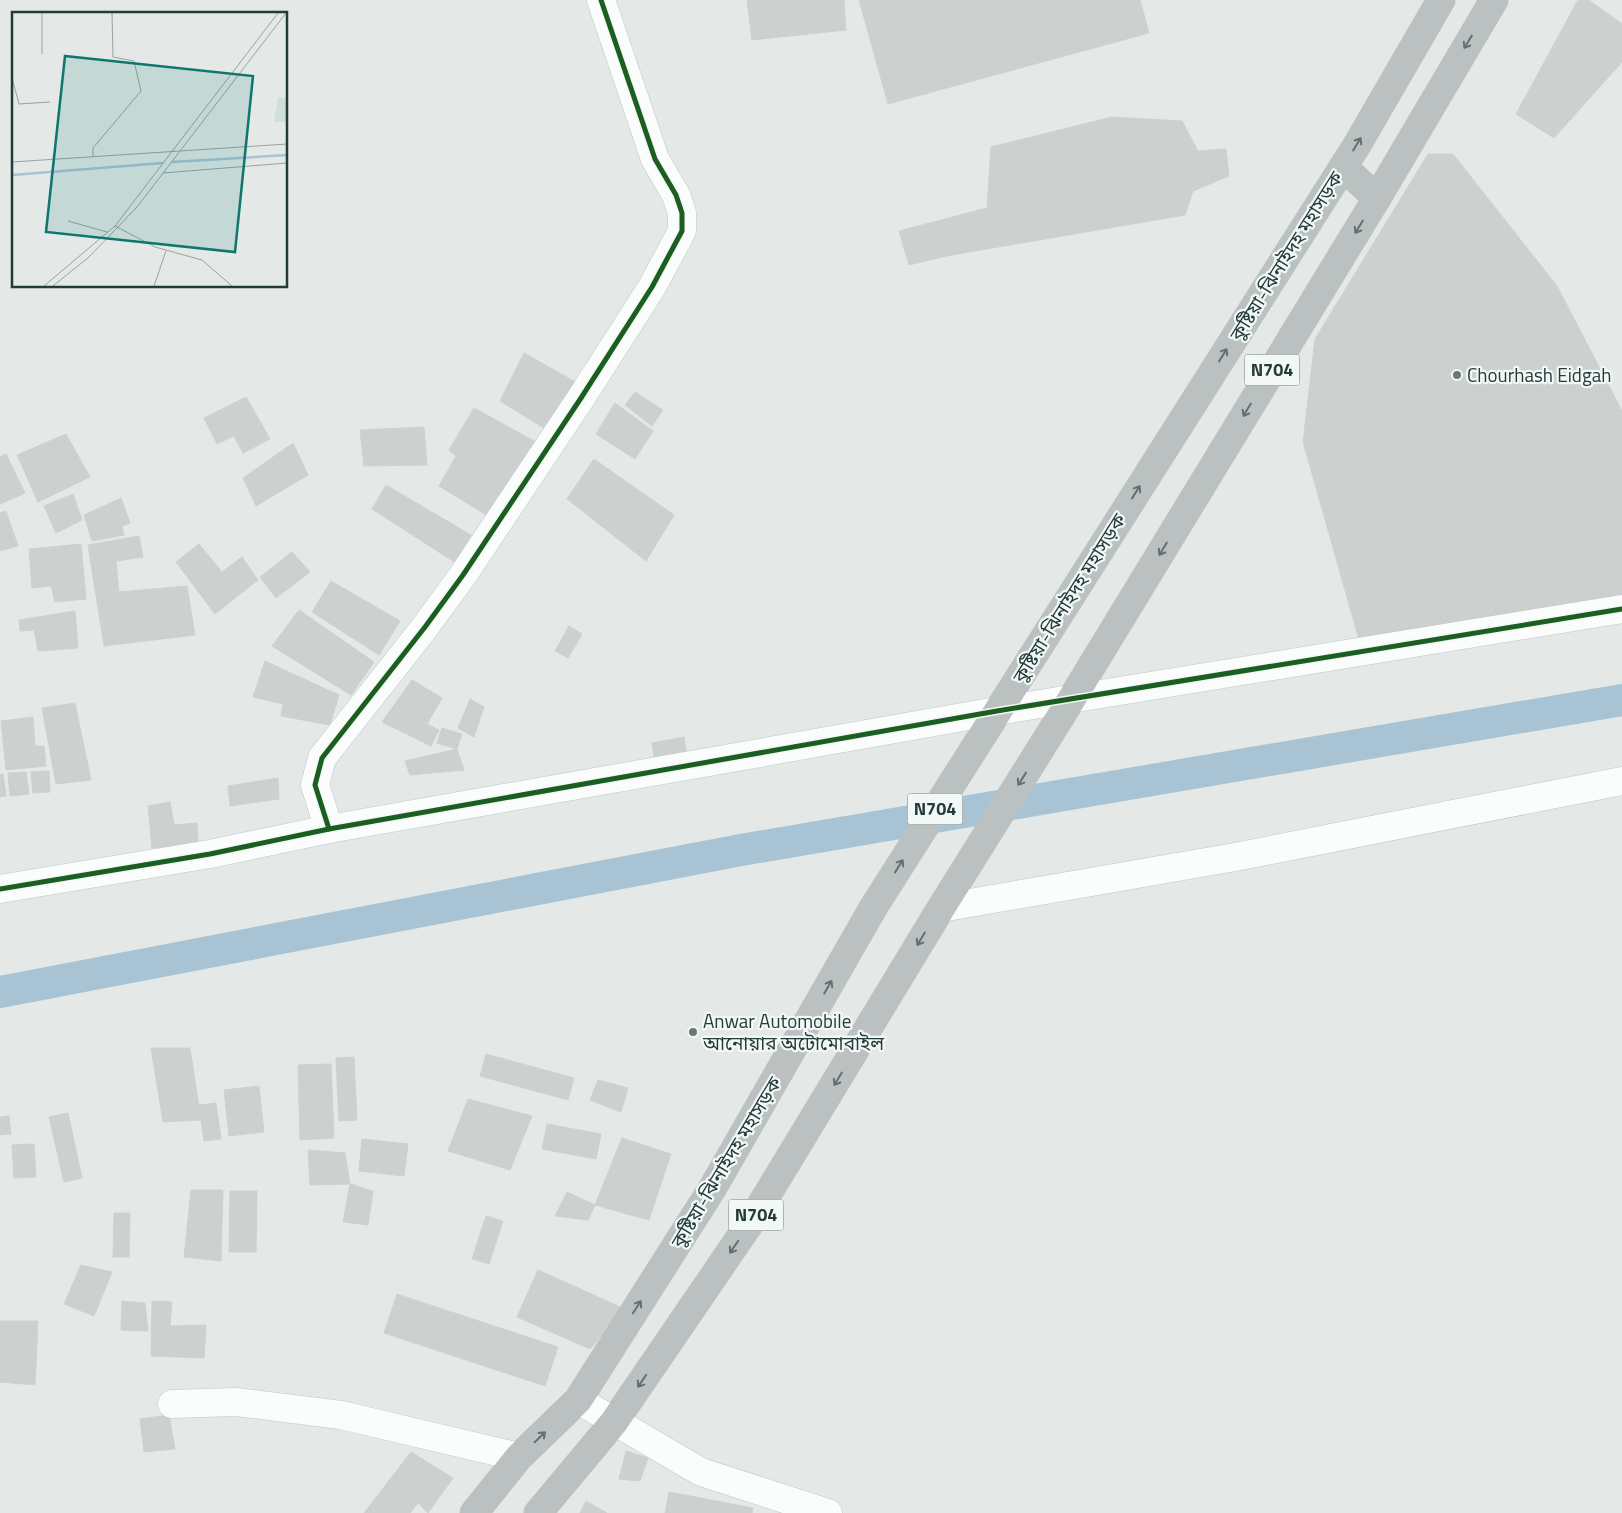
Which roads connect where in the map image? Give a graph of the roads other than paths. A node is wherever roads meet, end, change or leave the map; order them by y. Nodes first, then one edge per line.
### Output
1 (601, 0) edge
2 (1441, 0) edge
3 (1494, 0) edge
4 (1343, 167) junction
5 (1377, 198) junction
6 (1622, 609) edge
7 (1071, 700) junction
8 (997, 711) junction
9 (1622, 781) edge
10 (329, 829) junction
11 (0, 889) edge
12 (944, 903) junction
13 (578, 1400) junction
14 (172, 1404) dead end
15 (614, 1422) junction
16 (519, 1457) junction
17 (474, 1513) edge
18 (538, 1513) edge
19 (828, 1513) edge

1 - 10 street
4 -> 2 highway, কুষ্টিয়া-ঝিনাইদহ মহাসড়ক / N704
3 -> 5 highway, N704
4 - 5 highway
8 -> 4 highway, কুষ্টিয়া-ঝিনাইদহ মহাসড়ক / N704
5 -> 7 highway, N704
6 - 7 street
7 - 8 street
7 -> 12 highway, N704
8 - 10 street
13 -> 8 highway, কুষ্টিয়া-ঝিনাইদহ মহাসড়ক / N704
9 - 12 street
10 - 11 street
12 -> 15 highway, N704
13 - 15 street
16 -> 13 highway, কুষ্টিয়া-ঝিনাইদহ মহাসড়ক / N704
14 - 16 street
15 - 18 highway, N704
15 - 19 street
16 - 17 highway, কুষ্টিয়া-ঝিনাইদহ মহাসড়ক / N704

